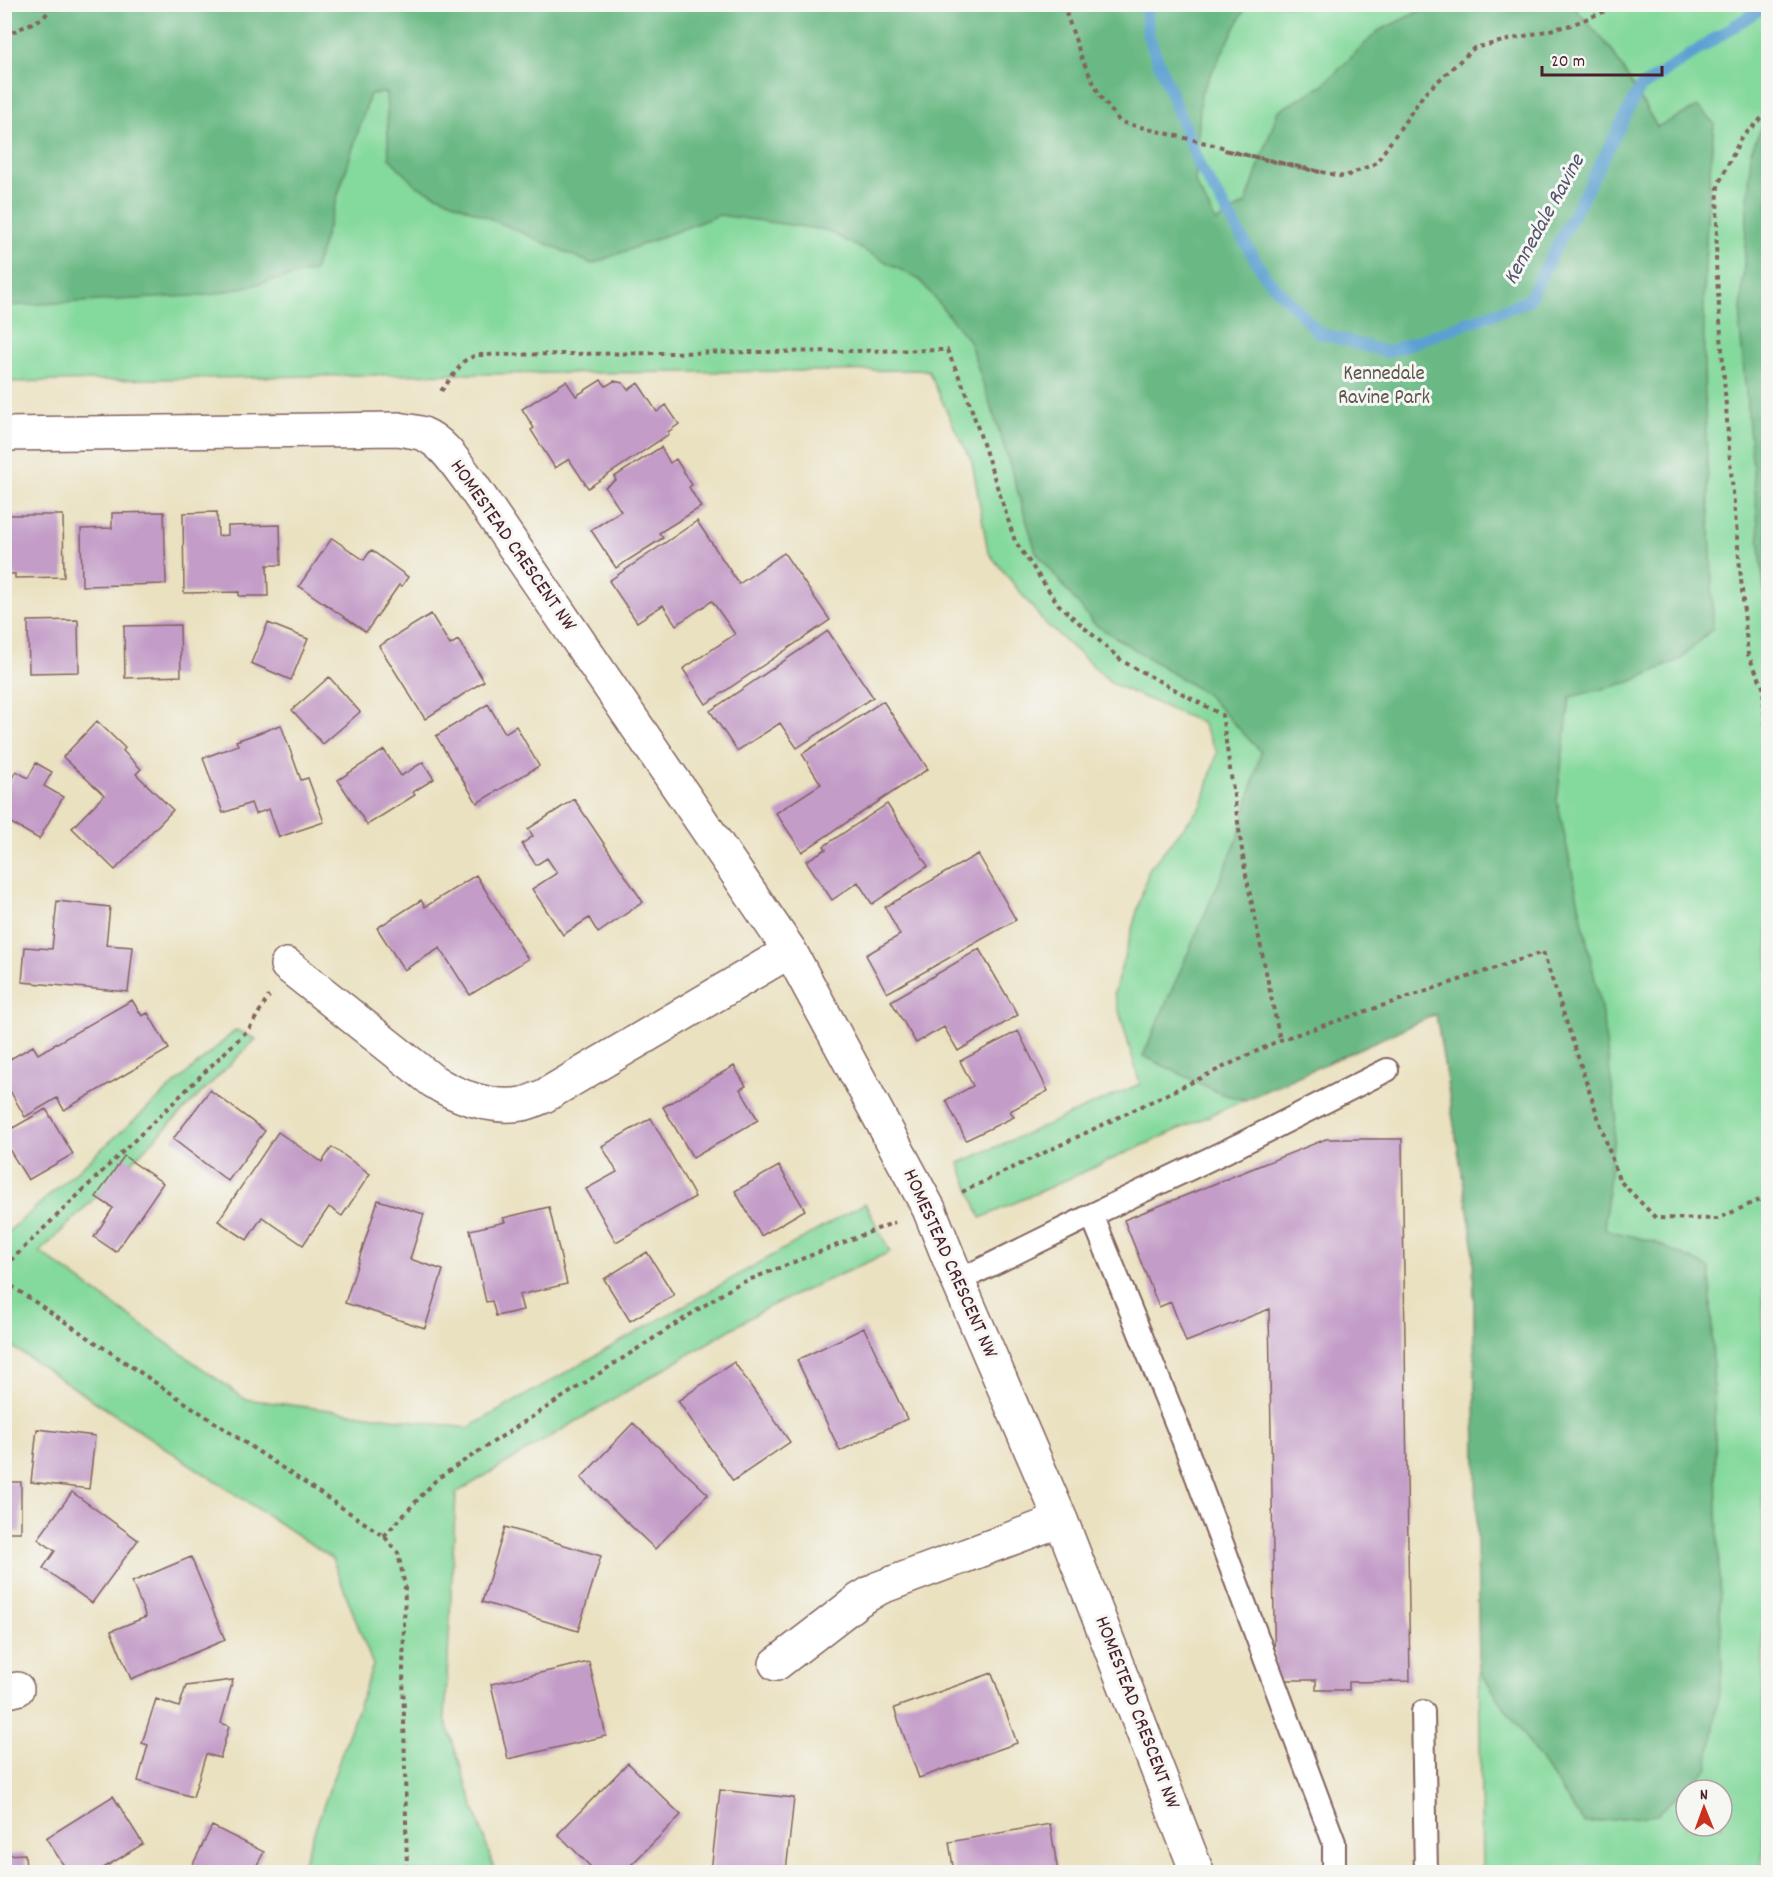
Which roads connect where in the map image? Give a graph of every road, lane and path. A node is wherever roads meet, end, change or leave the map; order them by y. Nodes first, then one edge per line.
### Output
1 (56, 4) edge
2 (1064, 4) edge
3 (1623, 4) edge
4 (4, 36) edge
5 (1768, 112) edge
6 (1320, 172) junction
7 (441, 391) dead end
8 (4, 434) edge
9 (1768, 780) edge
10 (790, 951) junction
11 (287, 965) joint
12 (1280, 1040) junction
13 (1388, 1070) dead end
14 (1768, 1196) edge
15 (929, 1209) junction
16 (1092, 1215) junction
17 (4, 1267) edge
18 (4, 1281) edge
19 (958, 1281) junction
20 (1061, 1520) junction
21 (384, 1536) junction
22 (776, 1664) dead end
23 (1424, 1712) dead end
24 (407, 1872) edge
25 (1197, 1872) edge
26 (1334, 1872) edge
27 (1426, 1872) edge

1 - 4 path
2 - 6 path
3 - 6 path
5 - 9 path
6 - 6 path
7 - 12 path
8 - 10 street, HOMESTEAD CRESCENT NW
10 - 11 street
10 - 15 street, HOMESTEAD CRESCENT NW
11 - 17 path
12 - 14 path
12 - 15 path
13 - 16 lane
15 - 19 street, HOMESTEAD CRESCENT NW
15 - 21 path
16 - 19 lane
16 - 26 lane
18 - 21 path
19 - 20 street, HOMESTEAD CRESCENT NW
20 - 22 street
20 - 25 street, HOMESTEAD CRESCENT NW
21 - 24 path
23 - 27 lane

